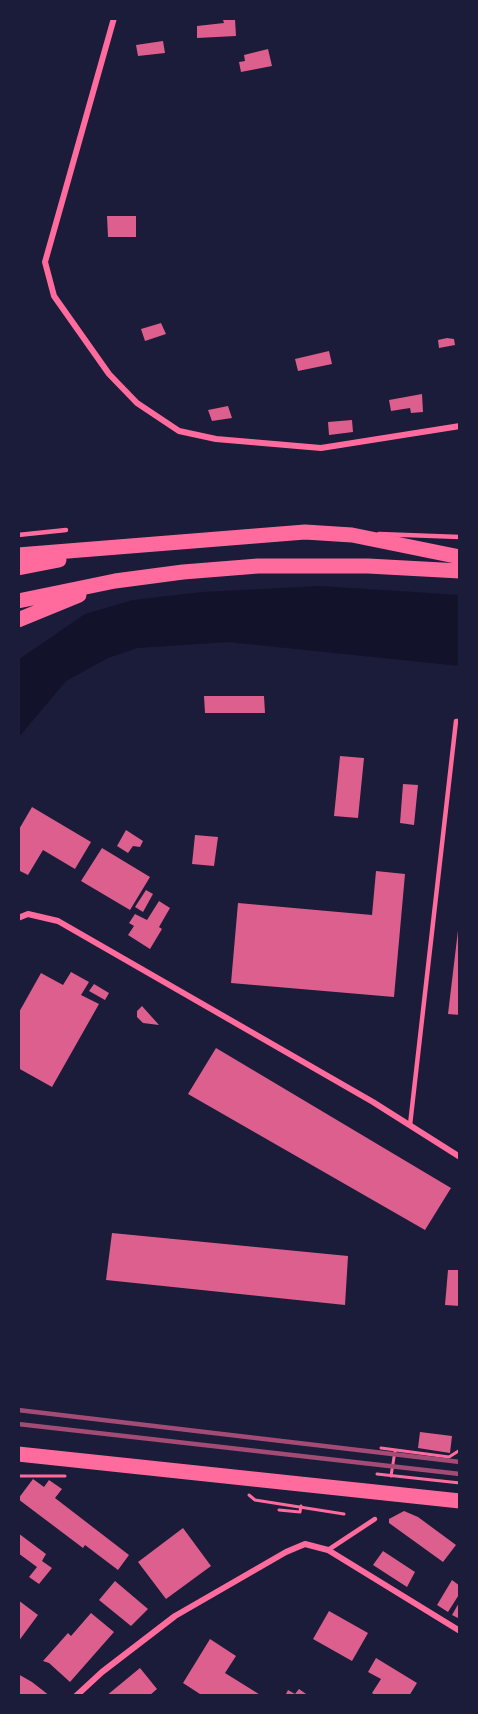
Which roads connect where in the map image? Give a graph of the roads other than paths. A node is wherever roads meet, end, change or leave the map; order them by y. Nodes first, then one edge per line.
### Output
1 (114, 18) edge
2 (460, 426) edge
3 (66, 530) dead end
4 (304, 532) junction
5 (18, 535) edge
6 (460, 537) edge
7 (115, 549) junction
8 (18, 555) edge
9 (460, 557) edge
10 (18, 568) edge
11 (460, 571) edge
12 (115, 581) junction
13 (18, 601) edge
14 (18, 620) edge
15 (460, 721) edge
16 (18, 918) edge
17 (410, 1125) junction
18 (460, 1157) edge
19 (18, 1454) edge
20 (460, 1501) edge
21 (375, 1518) dead end
22 (328, 1550) junction
23 (460, 1631) edge
24 (77, 1696) edge

1 - 2 street
3 - 5 lane
4 - 6 lane
4 - 7 main road
4 - 9 main road
7 - 8 main road
7 - 10 main road
11 - 12 main road
12 - 13 main road
12 - 14 main road
15 - 17 lane
16 - 17 street
17 - 18 street
19 - 20 main road
21 - 22 lane
22 - 23 street
22 - 24 street

